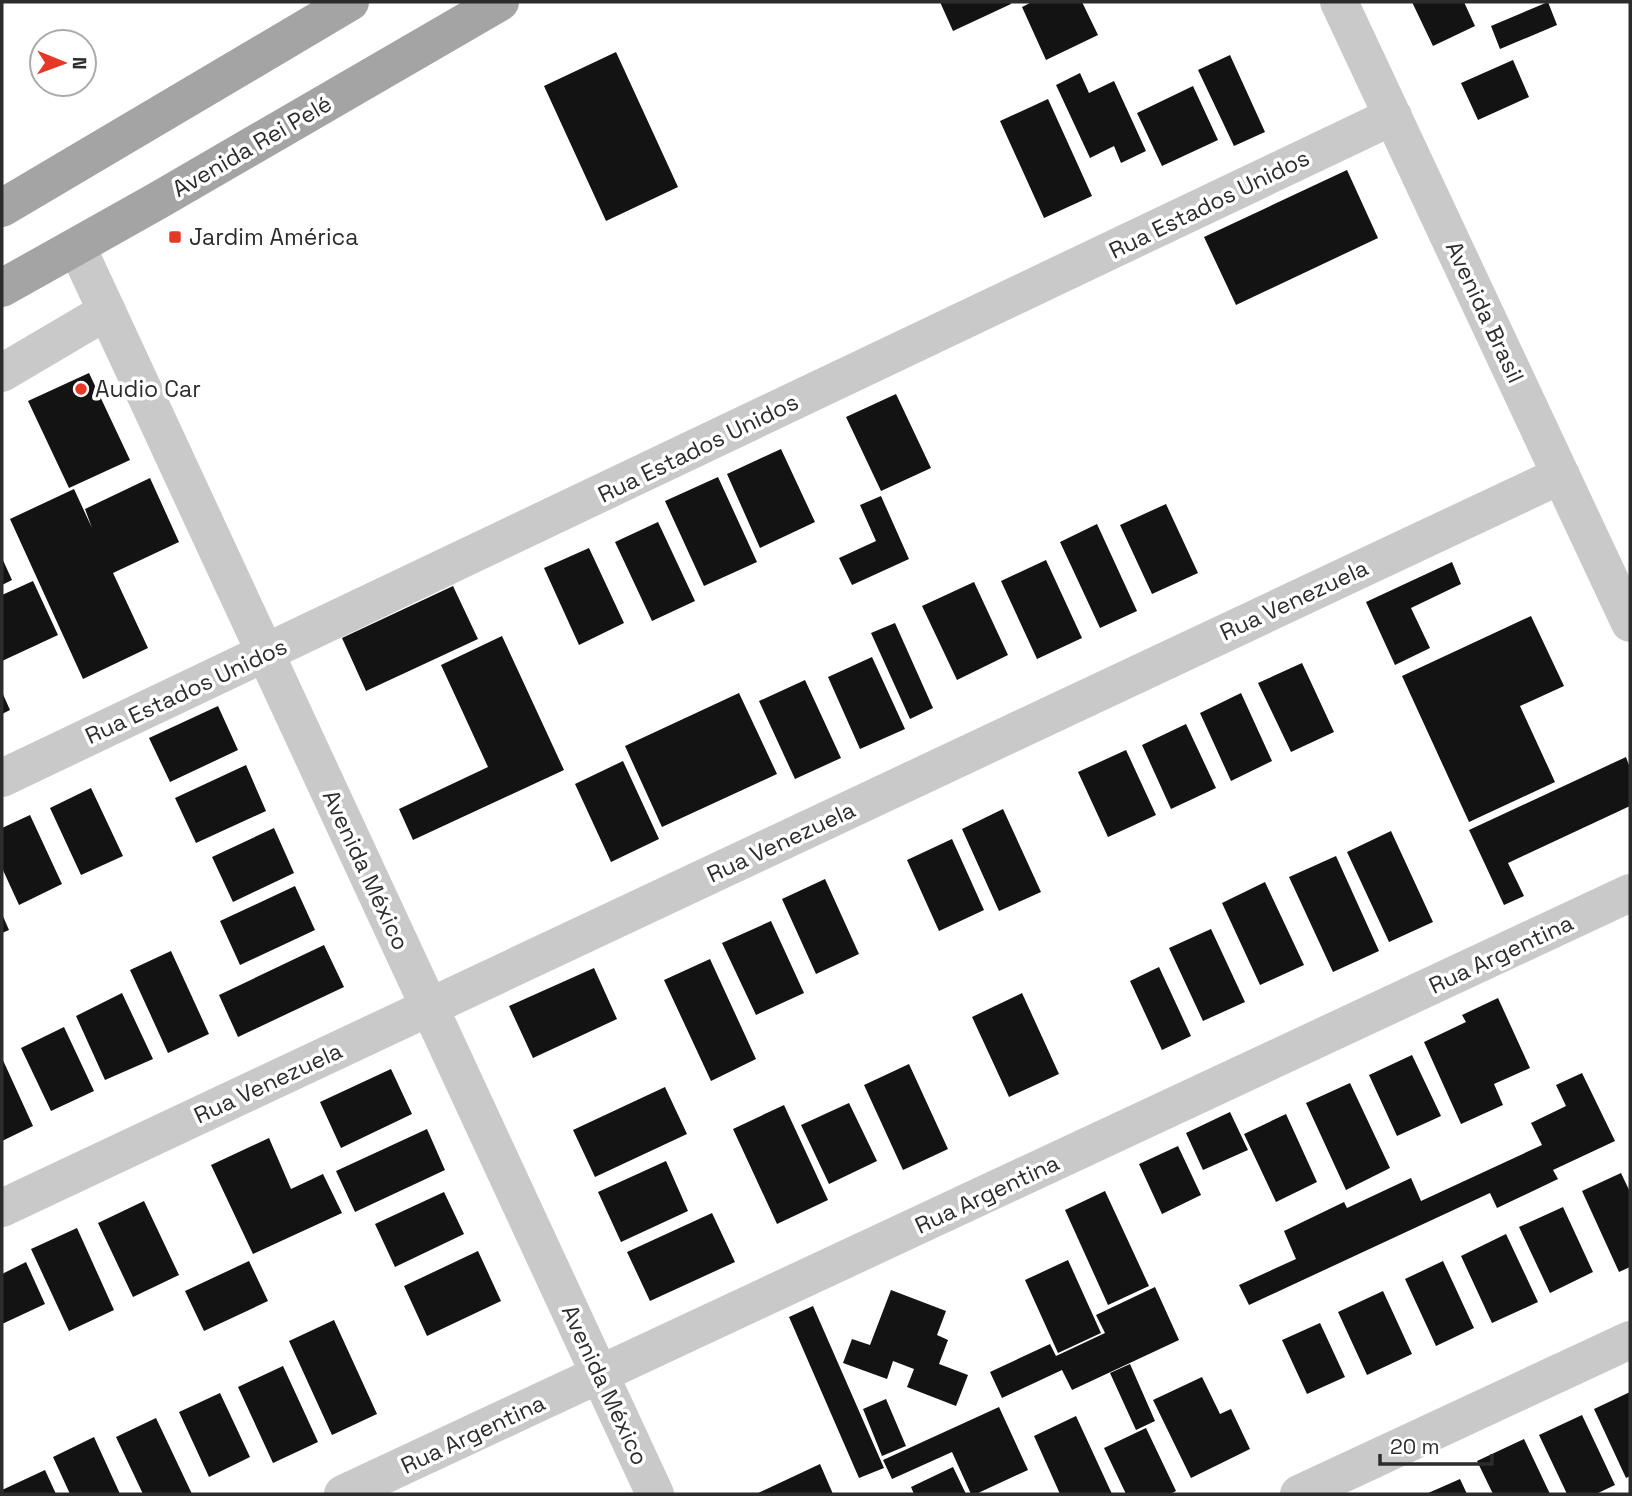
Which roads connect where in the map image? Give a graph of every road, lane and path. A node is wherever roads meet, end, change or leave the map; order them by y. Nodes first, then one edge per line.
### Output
1 (350, 2) edge
2 (500, 2) edge
3 (1339, 2) edge
4 (1393, 116) junction
5 (2, 208) edge
6 (77, 247) junction
7 (2, 288) edge
8 (107, 311) junction
9 (2, 373) edge
10 (1561, 475) junction
11 (1630, 623) edge
12 (266, 653) junction
13 (2, 778) edge
14 (1630, 893) edge
15 (429, 1007) junction
16 (2, 1208) edge
17 (1630, 1340) edge
18 (600, 1375) junction
19 (343, 1494) edge
20 (655, 1494) edge
21 (1299, 1494) edge

1 - 5 main road
2 - 6 main road, Avenida Rei Pelé
3 - 4 street, Avenida Brasil
4 - 10 street, Avenida Brasil
4 - 12 street, Rua Estados Unidos
6 - 7 main road, Avenida Rei Pelé
6 - 8 street, Avenida México
8 - 9 street
8 - 12 street, Avenida México
10 - 11 street, Avenida Brasil
10 - 15 street, Rua Venezuela
12 - 13 street, Rua Estados Unidos
12 - 15 street, Avenida México
14 - 18 street, Rua Argentina
15 - 16 street, Rua Venezuela
15 - 18 street, Avenida México
17 - 21 street
18 - 19 street, Rua Argentina
18 - 20 street, Avenida México

